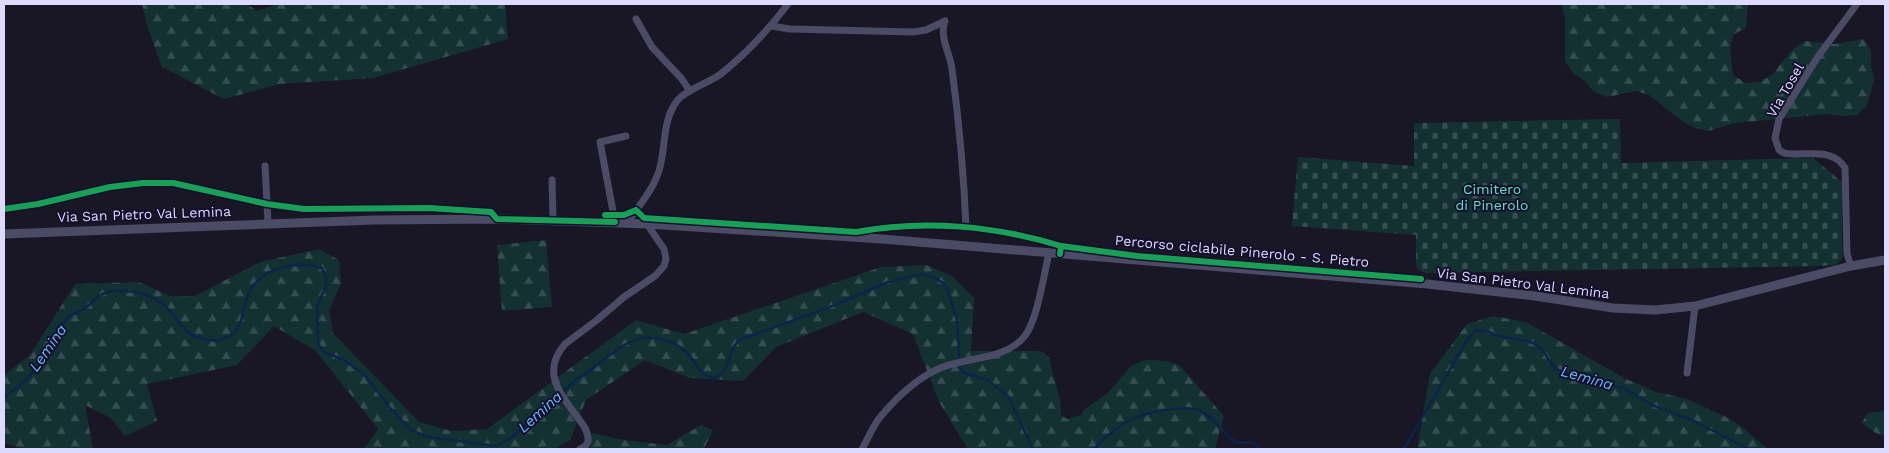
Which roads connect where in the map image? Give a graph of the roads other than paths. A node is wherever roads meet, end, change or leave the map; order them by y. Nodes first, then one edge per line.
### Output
1 (788, 4) edge
2 (1857, 4) edge
3 (636, 19) dead end
4 (771, 26) junction
5 (690, 91) junction
6 (626, 136) dead end
7 (265, 166) dead end
8 (552, 180) dead end
9 (554, 220) junction
10 (268, 222) junction
11 (615, 222) junction
12 (627, 223) junction
13 (647, 224) junction
14 (966, 228) dead end
15 (4, 234) edge
16 (1049, 253) junction
17 (1885, 260) edge
18 (1851, 266) junction
19 (1695, 306) junction
20 (1687, 373) dead end
21 (580, 449) edge
22 (862, 449) edge

1 - 4 street
2 - 18 street, Via Tosel
3 - 5 street
4 - 5 street
4 - 14 street
5 - 12 street
6 - 11 street
7 - 10 street
8 - 9 street
9 - 10 street, Via San Pietro Val Lemina
9 - 11 street, Via San Pietro Val Lemina
10 - 15 street, Via San Pietro Val Lemina
11 - 12 street, Via San Pietro Val Lemina
12 - 13 street, Via San Pietro Val Lemina
13 - 16 street, Via San Pietro Val Lemina
13 - 21 street
16 - 19 street, Via San Pietro Val Lemina
16 - 22 street
17 - 18 street, Via San Pietro Val Lemina
18 - 19 street, Via San Pietro Val Lemina
19 - 20 street

